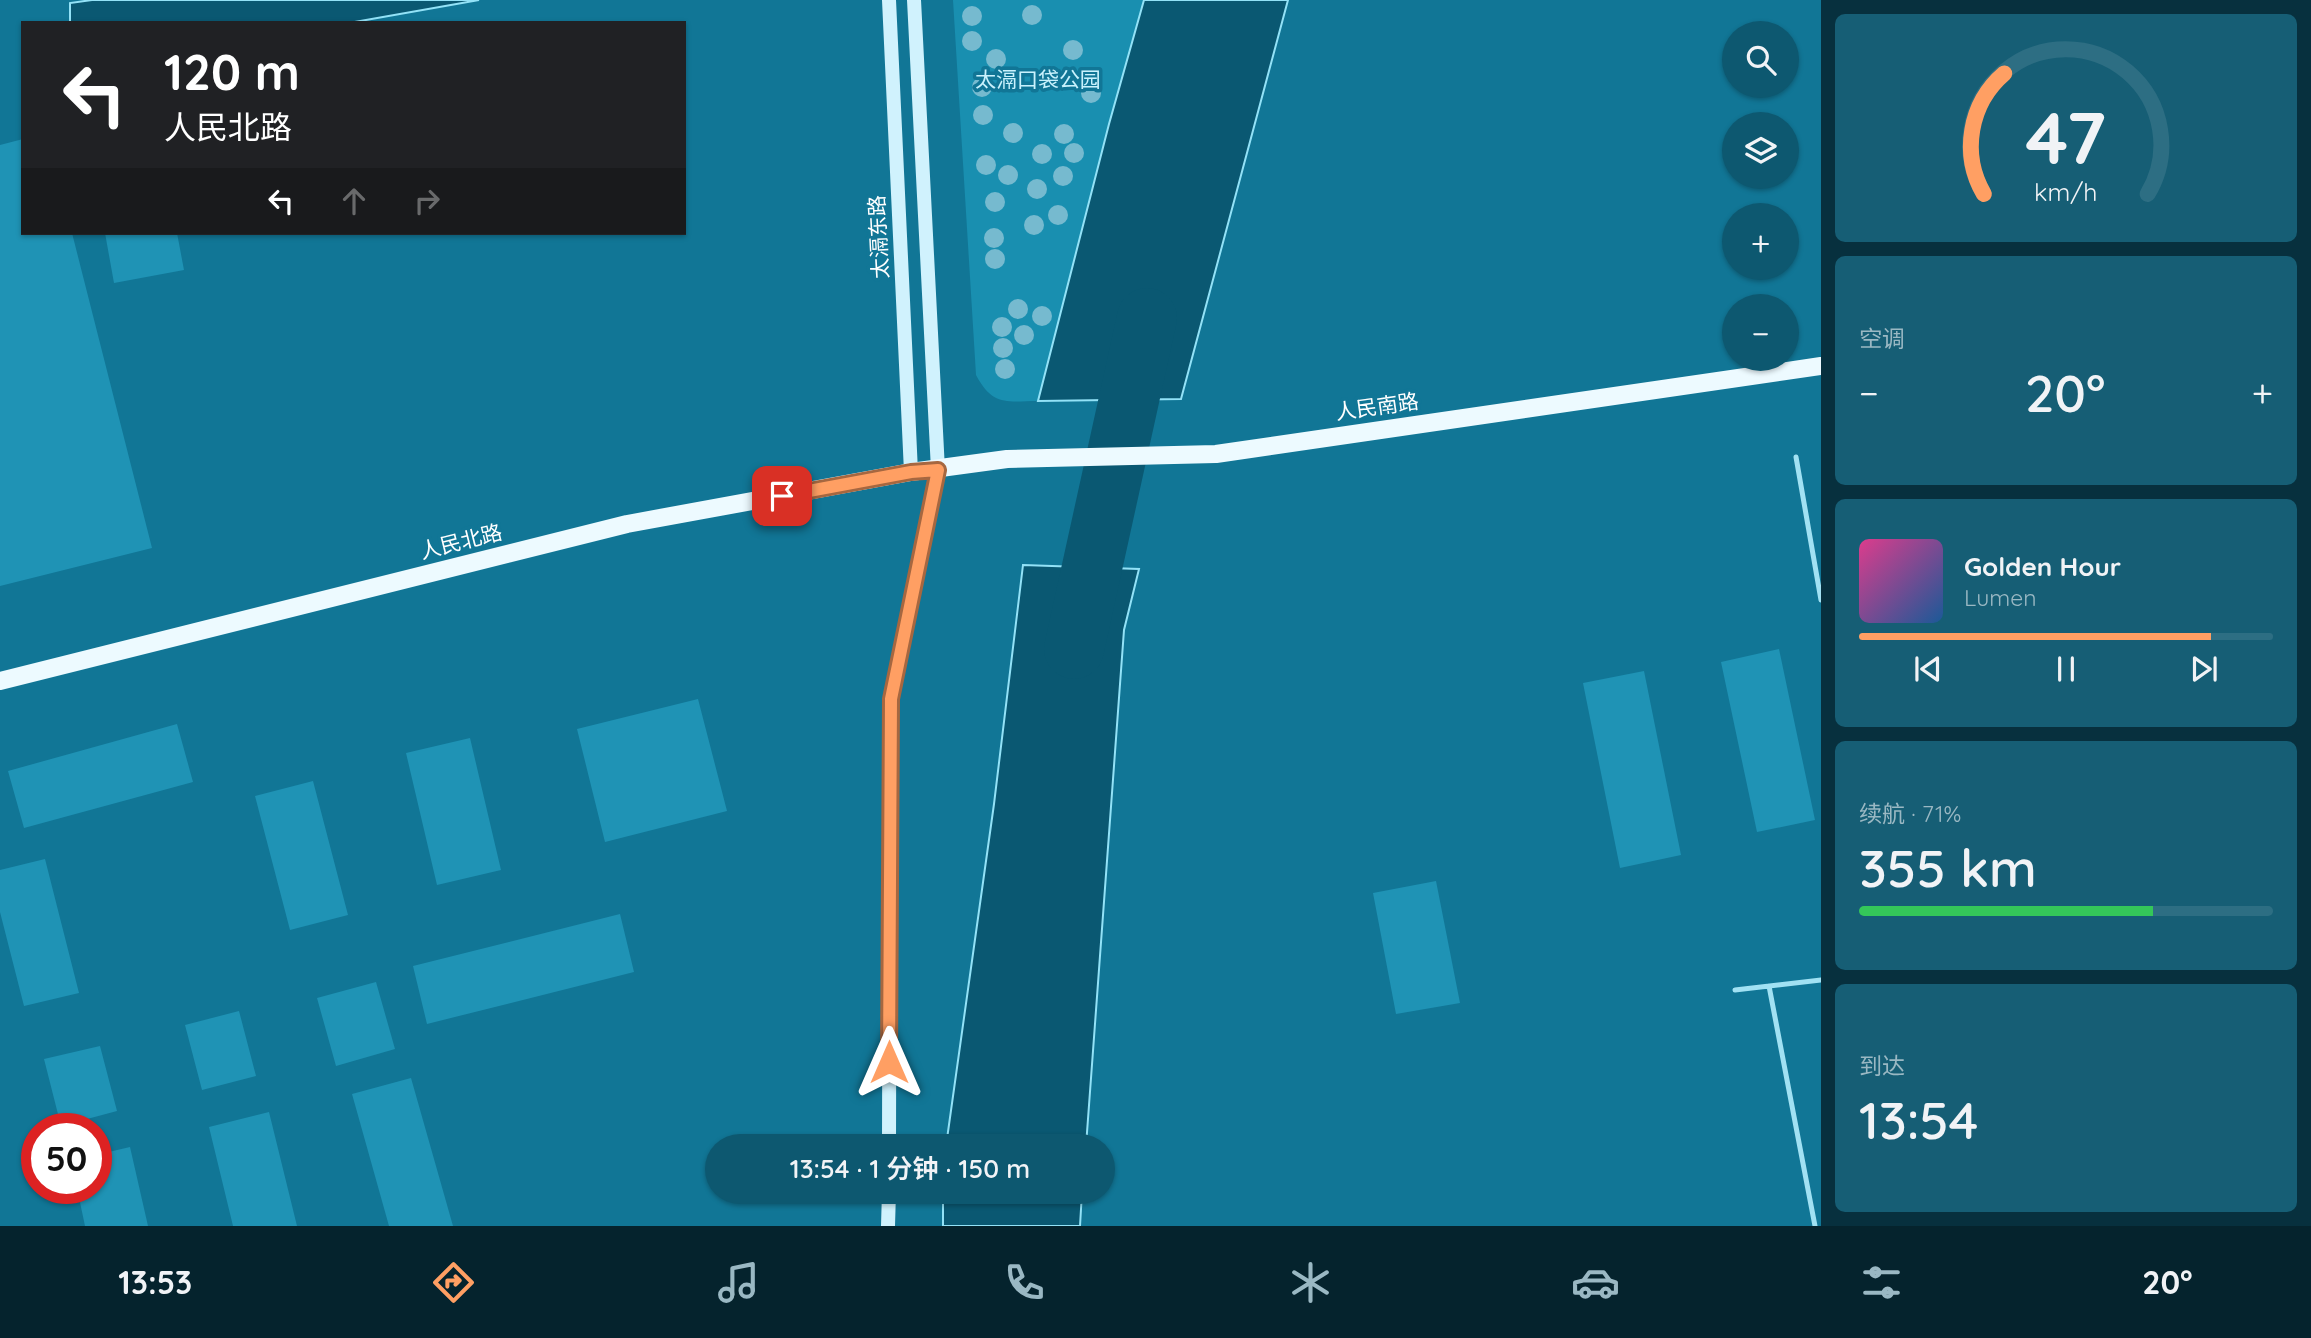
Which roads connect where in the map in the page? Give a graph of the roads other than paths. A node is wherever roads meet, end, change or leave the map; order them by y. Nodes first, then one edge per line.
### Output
1 (889, 0) edge
2 (914, 0) edge
3 (1821, 366) edge
4 (1796, 457) dead end
5 (938, 470) junction
6 (911, 472) junction
7 (1821, 600) edge
8 (0, 681) edge
9 (1821, 980) edge
10 (1769, 986) junction
11 (1735, 990) dead end
12 (889, 1134) edge
13 (889, 1204) edge
14 (888, 1226) edge
15 (1815, 1226) edge

1 - 6 main road, 太滆东路
2 - 5 main road
3 - 5 main road, 人民南路
4 - 7 lane
5 - 6 main road, 人民北路
5 - 12 main road
6 - 8 main road, 人民北路
9 - 10 lane
10 - 11 lane
10 - 15 lane
13 - 14 main road

